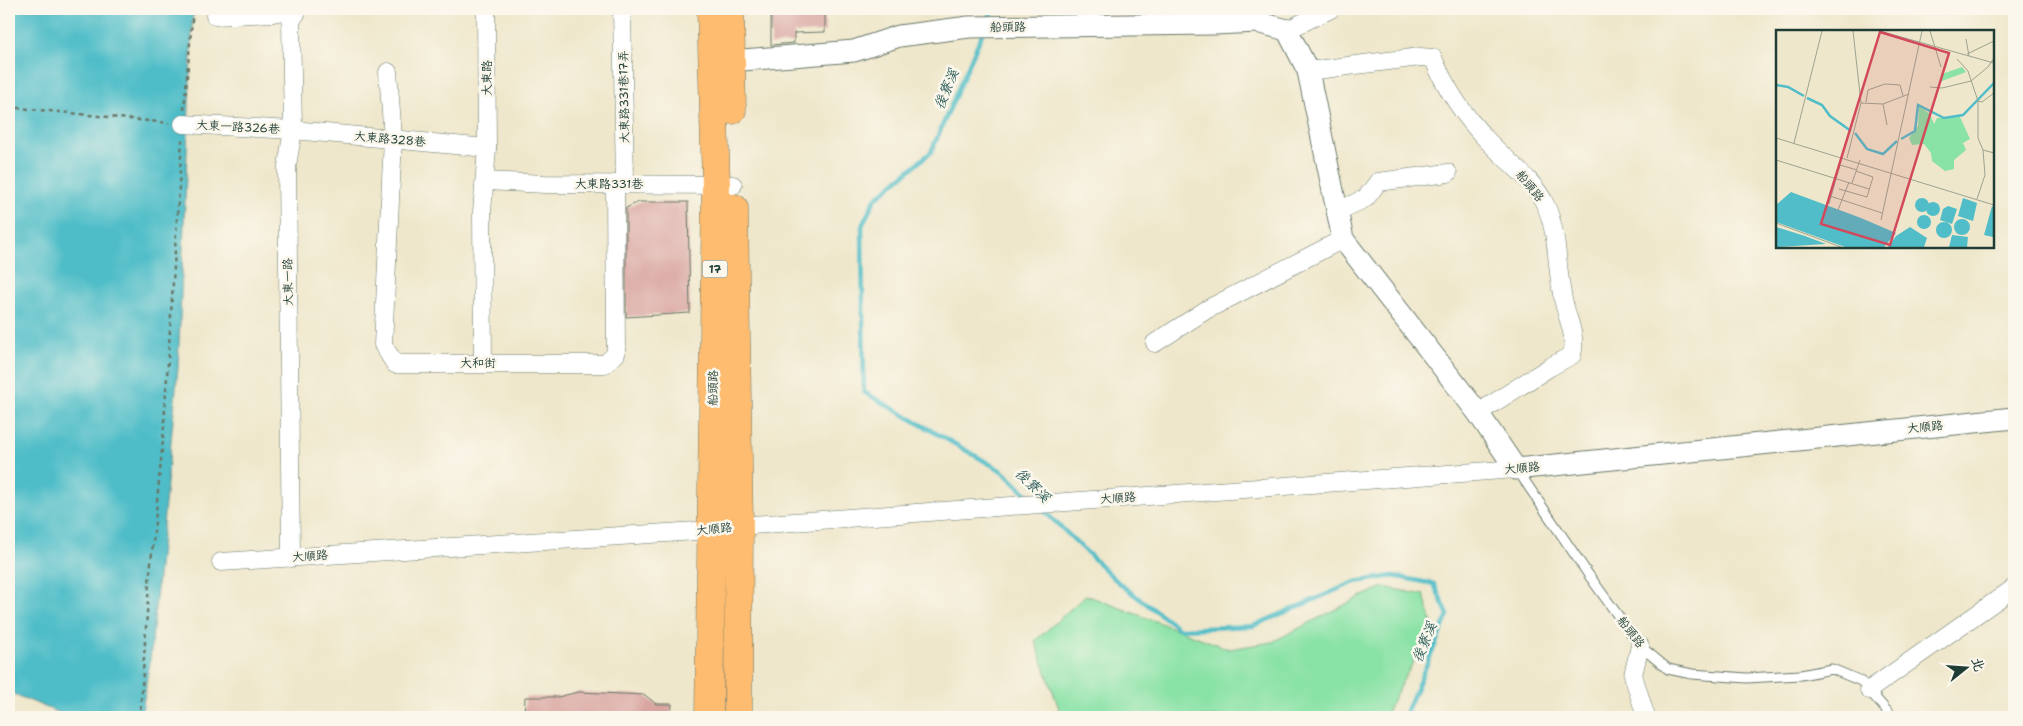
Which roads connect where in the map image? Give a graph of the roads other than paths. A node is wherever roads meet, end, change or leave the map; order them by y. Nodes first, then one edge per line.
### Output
1 (291, 9) edge
2 (299, 9) edge
3 (486, 9) edge
4 (622, 9) edge
5 (711, 9) edge
6 (730, 9) edge
7 (1331, 9) edge
8 (215, 16) dead end
9 (1287, 30) junction
10 (721, 59) junction
11 (1308, 71) junction
12 (388, 72) dead end
13 (183, 124) road end
14 (293, 130) junction
15 (393, 139) junction
16 (487, 148) junction
17 (1448, 174) dead end
18 (484, 181) junction
19 (620, 184) junction
20 (724, 185) junction
21 (1336, 212) junction
22 (1343, 239) junction
23 (1155, 343) dead end
24 (483, 363) junction
25 (1478, 413) junction
26 (2014, 418) edge
27 (1516, 469) junction
28 (739, 526) junction
29 (712, 530) junction
30 (291, 558) junction
31 (221, 562) dead end
32 (2014, 588) edge
33 (1640, 646) junction
34 (1869, 690) junction
35 (709, 717) edge
36 (738, 717) edge
37 (1646, 717) edge
38 (1892, 717) edge

1 - 8 street
2 - 14 street, 大東一路
3 - 16 street, 大東路
4 - 19 street, 大東路331巷17弄
5 - 10 main road, 船頭路 / 17
6 - 10 main road, 船頭路 / 17
7 - 9 street
9 - 10 street, 船頭路
9 - 11 street, 船頭路
10 - 20 main road, 船頭路 / 17
11 - 21 street, 船頭路
11 - 25 street, 船頭路
12 - 15 street
13 - 14 street, 大東一路326巷
14 - 15 street, 大東路328巷
14 - 30 street, 大東一路
15 - 16 street, 大東路328巷
15 - 24 street, 大和街
16 - 18 street, 大東路
17 - 21 street
18 - 19 street, 大東路331巷
18 - 24 street, 大東路
19 - 20 street, 大東路331巷
19 - 24 street, 大和街
20 - 28 main road, 船頭路 / 17
20 - 29 main road, 船頭路 / 17
21 - 22 street, 船頭路
22 - 23 street
22 - 25 street, 船頭路
25 - 27 street, 船頭路
26 - 27 street, 大順路
27 - 28 street, 大順路
27 - 33 lane, 船頭路
28 - 29 street, 大順路
28 - 36 main road, 船頭路 / 17
29 - 30 street, 大順路
29 - 35 main road, 船頭路 / 17
30 - 31 street, 大順路
32 - 34 street
33 - 34 lane, 船頭路
33 - 37 street
34 - 38 lane, 船頭路

